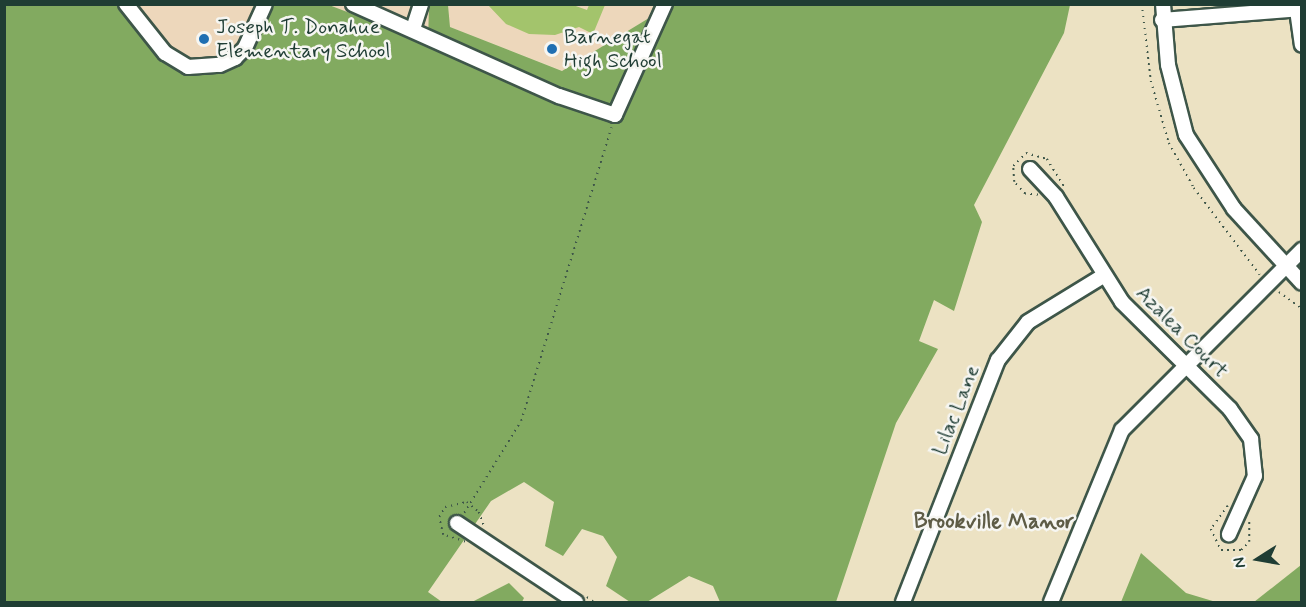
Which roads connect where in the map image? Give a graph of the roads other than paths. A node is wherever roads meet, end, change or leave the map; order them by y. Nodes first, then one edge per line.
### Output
1 (126, 4) edge
2 (265, 4) edge
3 (353, 4) edge
4 (421, 4) edge
5 (665, 4) edge
6 (1163, 4) edge
7 (1299, 9) edge
8 (1162, 20) junction
9 (413, 29) junction
10 (1302, 45) edge
11 (1030, 169) dead end
12 (1302, 250) edge
13 (1284, 266) junction
14 (1103, 276) junction
15 (1302, 283) edge
16 (1187, 366) junction
17 (457, 523) road end
18 (1229, 534) dead end
19 (576, 603) edge
20 (903, 603) edge
21 (1051, 603) edge

1 - 2 street
3 - 9 street
4 - 9 street
5 - 9 street
6 - 8 street
7 - 8 street
7 - 10 street
8 - 13 street
11 - 14 street, Azalea Court
12 - 13 street
13 - 15 street
13 - 16 street
14 - 16 street, Azalea Court
14 - 20 street, Lilac Lane
16 - 18 street, Azalea Court
16 - 21 street
17 - 19 street

